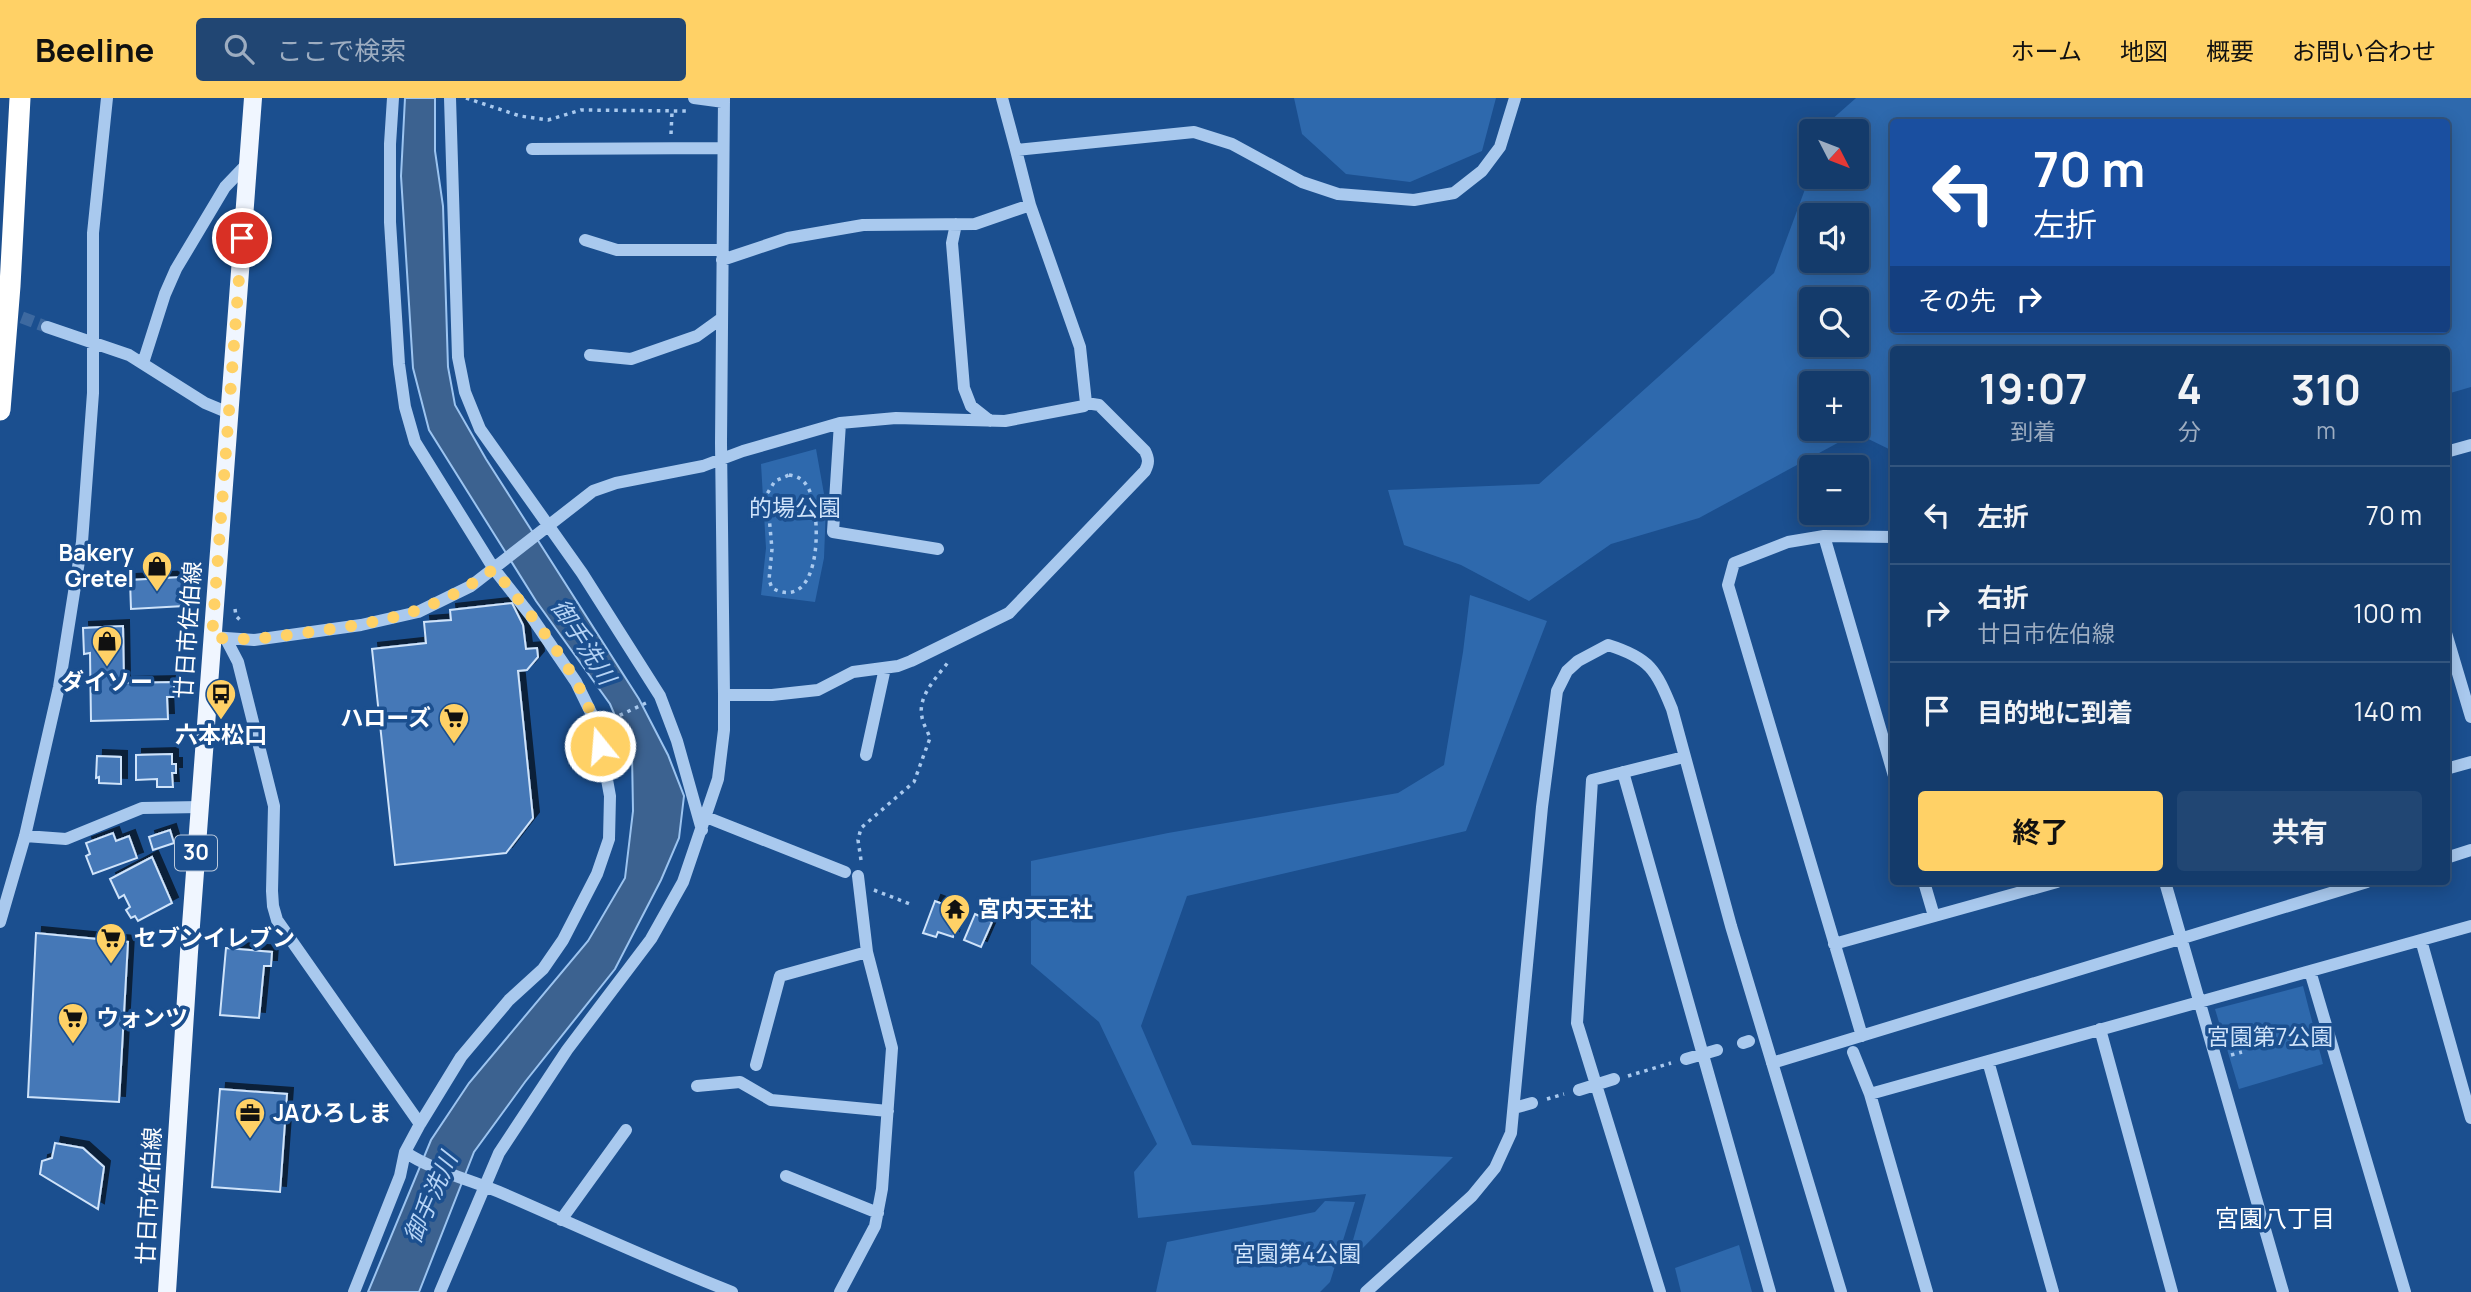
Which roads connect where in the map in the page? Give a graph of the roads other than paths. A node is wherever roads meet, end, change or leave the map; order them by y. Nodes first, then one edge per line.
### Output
1 (20, 98) edge
2 (107, 98) edge
3 (253, 98) edge
4 (393, 98) edge
5 (450, 98) edge
6 (1002, 98) edge
7 (1516, 98) edge
8 (724, 100) edge
9 (693, 104) edge
10 (532, 149) dead end
11 (722, 149) junction
12 (1016, 150) junction
13 (248, 163) junction
14 (1030, 205) junction
15 (956, 224) junction
16 (585, 240) dead end
17 (722, 255) junction
18 (722, 318) junction
19 (47, 327) tunnel mouth
20 (92, 342) junction
21 (590, 355) dead end
22 (143, 363) junction
23 (1086, 403) junction
24 (0, 410) edge
25 (229, 414) junction
26 (990, 421) junction
27 (839, 423) junction
28 (2471, 445) edge
29 (2450, 451) edge
30 (721, 459) junction
31 (547, 527) junction
32 (1824, 536) junction
33 (1890, 537) edge
34 (938, 549) dead end
35 (498, 566) junction
36 (219, 638) junction
37 (2450, 646) edge
38 (885, 668) junction
39 (724, 695) junction
40 (2471, 717) edge
41 (866, 755) dead end
42 (1684, 757) junction
43 (1890, 762) edge
44 (2471, 762) edge
45 (2450, 768) edge
46 (1623, 772) junction
47 (200, 807) junction
48 (706, 817) junction
49 (702, 831) junction
50 (25, 836) junction
51 (2471, 850) edge
52 (2450, 857) edge
53 (845, 872) dead end
54 (858, 876) road end
55 (1925, 885) edge
56 (2039, 885) edge
57 (2166, 885) edge
58 (2357, 885) edge
59 (1934, 916) junction
60 (0, 922) edge
61 (2471, 926) edge
62 (2182, 939) junction
63 (2421, 940) junction
64 (1835, 944) junction
65 (867, 952) junction
66 (2310, 971) junction
67 (2200, 1001) junction
68 (2100, 1029) junction
69 (1862, 1035) junction
70 (1717, 1050) dead end
71 (1853, 1052) dead end
72 (1703, 1054) junction
73 (1686, 1059) road end
74 (1987, 1061) junction
75 (1772, 1063) junction
76 (755, 1065) dead end
77 (1614, 1080) road end
78 (1597, 1085) junction
79 (697, 1086) dead end
80 (1579, 1090) road end
81 (1870, 1094) junction
82 (1532, 1103) road end
83 (1514, 1108) junction
84 (888, 1111) junction
85 (2471, 1118) edge
86 (419, 1124) junction
87 (626, 1130) dead end
88 (405, 1152) junction
89 (786, 1176) dead end
90 (484, 1185) junction
91 (878, 1213) junction
92 (561, 1220) junction
93 (167, 1292) edge
94 (354, 1292) edge
95 (440, 1292) edge
96 (732, 1292) edge
97 (840, 1292) edge
98 (1366, 1292) edge
99 (1660, 1292) edge
100 (1770, 1292) edge
101 (1841, 1292) edge
102 (1927, 1292) edge
103 (2053, 1292) edge
104 (2172, 1292) edge
105 (2283, 1292) edge
106 (2404, 1292) edge

1 - 24 highway
2 - 20 street
3 - 13 main road, 廿日市佐伯線 / 30
4 - 35 street
5 - 31 street
6 - 12 street
7 - 12 street
8 - 9 street
8 - 11 street
10 - 11 street
11 - 17 street
12 - 14 street
13 - 22 street
13 - 25 main road, 廿日市佐伯線 / 30
14 - 15 street
14 - 23 street
15 - 17 street
15 - 26 street
16 - 17 street
17 - 18 street
18 - 21 street
18 - 30 street
19 - 20 street
20 - 22 street
20 - 50 street
22 - 25 street
23 - 26 street
23 - 38 street
25 - 36 main road, 廿日市佐伯線 / 30
26 - 27 street
27 - 30 street
27 - 34 street
28 - 29 street
30 - 31 street
30 - 39 street
31 - 35 street
31 - 49 street
32 - 33 street
32 - 43 street
32 - 64 street
35 - 36 street
35 - 86 street
36 - 47 main road, 廿日市佐伯線 / 30
36 - 86 street
37 - 40 street
38 - 39 street
38 - 41 street
39 - 48 street
42 - 46 street
42 - 75 street
42 - 83 street
44 - 45 street
46 - 72 street
46 - 78 street
47 - 50 street
47 - 93 main road, 廿日市佐伯線 / 30
48 - 49 street
48 - 53 street
49 - 90 street
50 - 60 street
51 - 52 street
54 - 65 street
55 - 59 street
56 - 59 street
57 - 62 street
58 - 62 street
59 - 64 street
61 - 63 street
62 - 67 street
62 - 69 street
63 - 66 street
63 - 85 street
64 - 69 street
65 - 76 street
65 - 84 street
66 - 67 street
66 - 106 street
67 - 68 street
67 - 105 street
68 - 74 street
68 - 104 street
69 - 75 street
70 - 72 street
71 - 81 street
72 - 73 street
72 - 100 street
74 - 81 street
74 - 103 street
75 - 101 street
77 - 78 street
78 - 80 street
78 - 99 street
79 - 84 street
81 - 102 street
82 - 83 street
83 - 98 street
84 - 91 street
86 - 88 street
87 - 92 street
88 - 90 street
88 - 94 street
89 - 91 street
90 - 92 street
90 - 95 street
91 - 97 street
92 - 96 street

